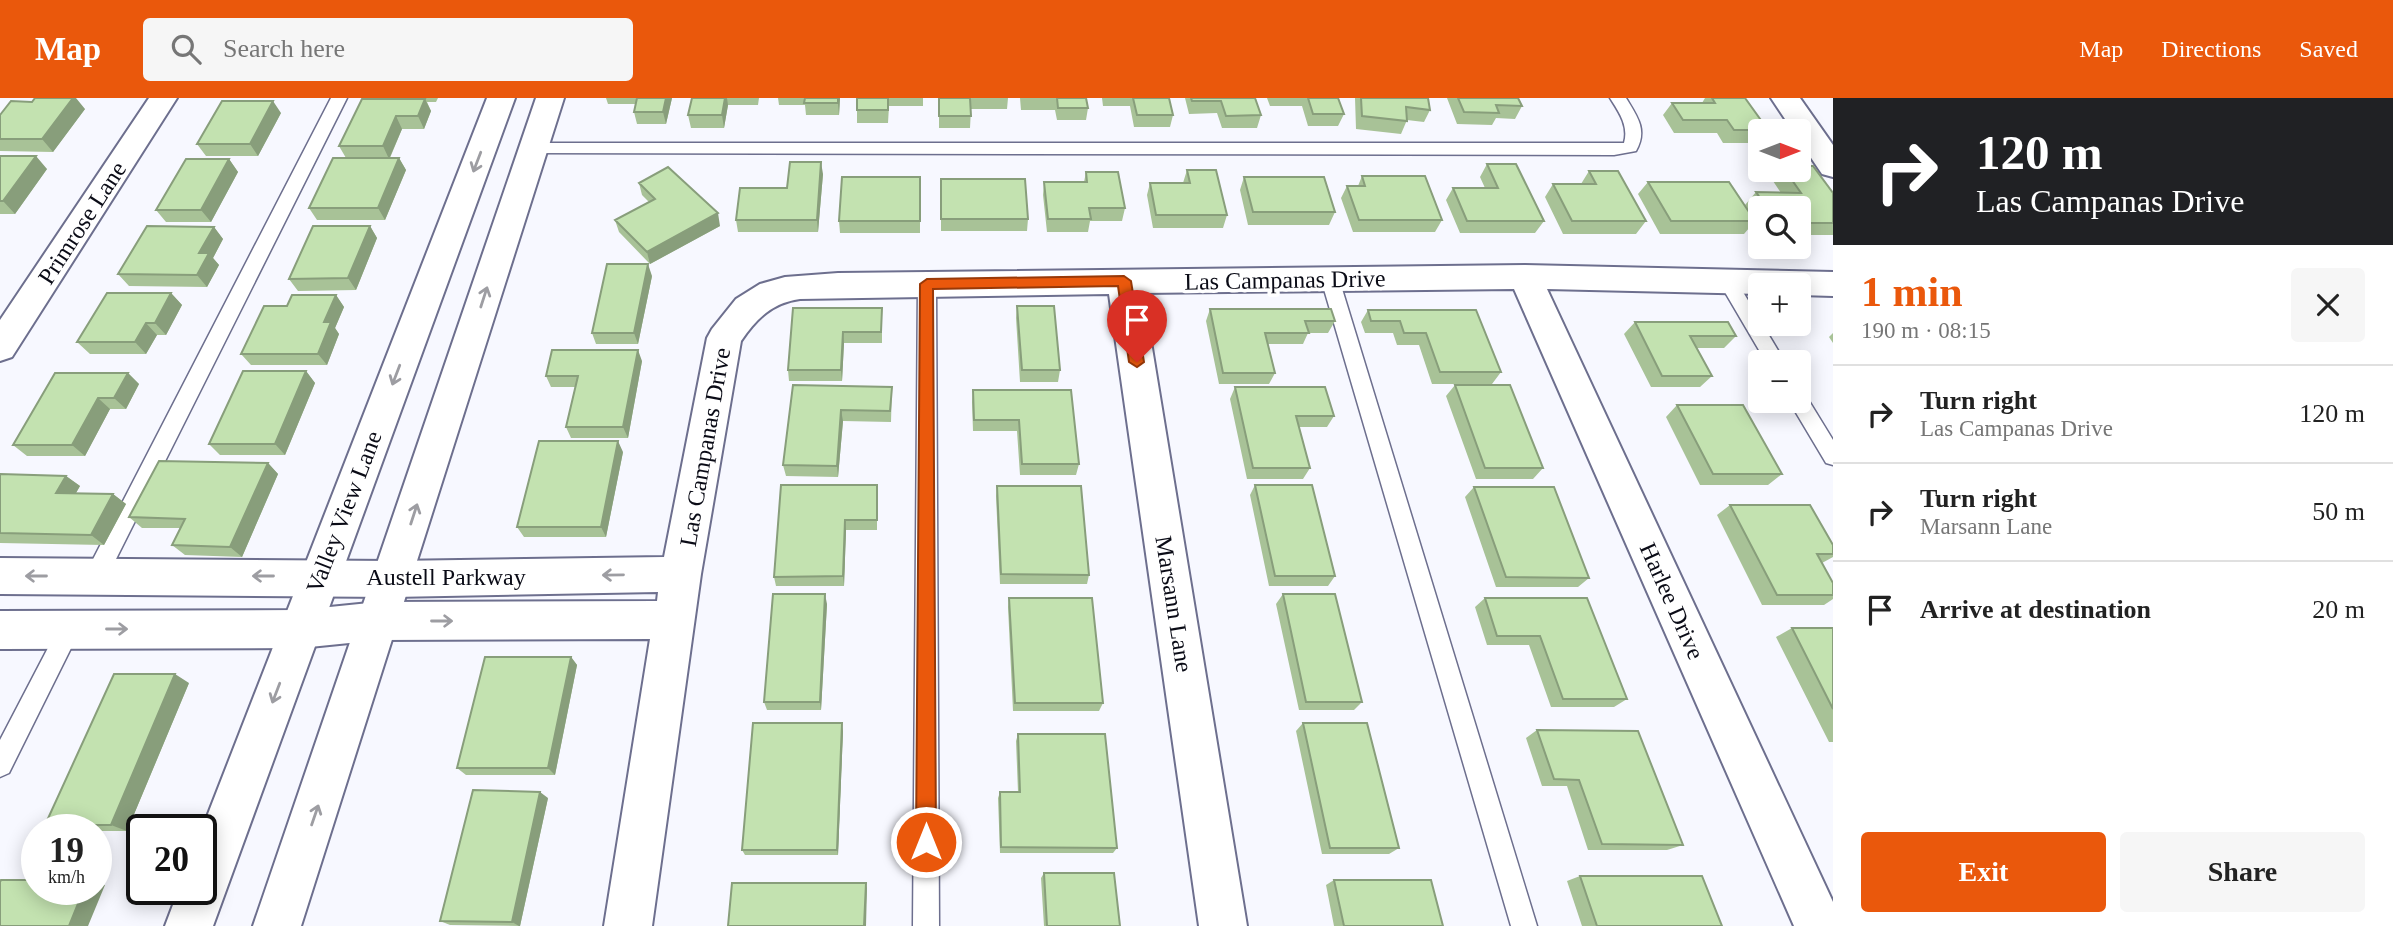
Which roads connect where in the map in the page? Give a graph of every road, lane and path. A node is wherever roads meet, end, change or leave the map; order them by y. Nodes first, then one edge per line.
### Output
1 (163, 98) edge
2 (339, 98) edge
3 (501, 98) edge
4 (550, 98) edge
5 (1618, 98) edge
6 (1784, 98) edge
7 (533, 148) junction
8 (1830, 159) edge
9 (1525, 277) junction
10 (1330, 279) junction
11 (1124, 281) junction
12 (1728, 282) junction
13 (927, 284) junction
14 (1833, 285) edge
15 (0, 348) edge
16 (1769, 350) edge
17 (1806, 413) edge
18 (1833, 457) edge
19 (681, 574) junction
20 (0, 576) edge
21 (96, 576) junction
22 (319, 576) junction
23 (386, 600) junction
24 (675, 620) junction
25 (69, 629) junction
26 (300, 629) junction
27 (0, 630) edge
28 (0, 765) edge
29 (189, 926) edge
30 (277, 926) edge
31 (628, 926) edge
32 (926, 926) edge
33 (1223, 926) edge
34 (1524, 926) edge
35 (1819, 926) edge

1 - 15 street, Primrose Lane
2 - 21 lane
3 -> 22 street, Valley View Lane
4 - 7 street
5 - 7 lane
6 - 8 street
23 -> 7 street
9 - 10 street, Las Campanas Drive
9 - 12 street, Las Campanas Drive
9 - 35 street, Harlee Drive
10 - 11 street, Las Campanas Drive
10 - 34 lane
11 - 13 street, Las Campanas Drive
11 - 33 street, Marsann Lane
12 - 14 street, Las Campanas Drive
12 - 16 lane
13 - 19 street, Las Campanas Drive
13 - 32 lane
17 - 18 lane
19 -> 23 street, Austell Parkway
19 - 24 street, Las Campanas Drive
21 -> 20 street, Austell Parkway
22 -> 21 street, Austell Parkway
22 - 23 street, Austell Parkway
22 - 26 street, Valley View Lane
23 -> 24 street, Austell Parkway
23 - 26 street, Austell Parkway
30 -> 23 street
24 - 31 street, Las Campanas Drive
25 -> 26 street, Austell Parkway
25 - 27 street, Austell Parkway
25 - 28 lane
26 -> 29 street, Valley View Lane

